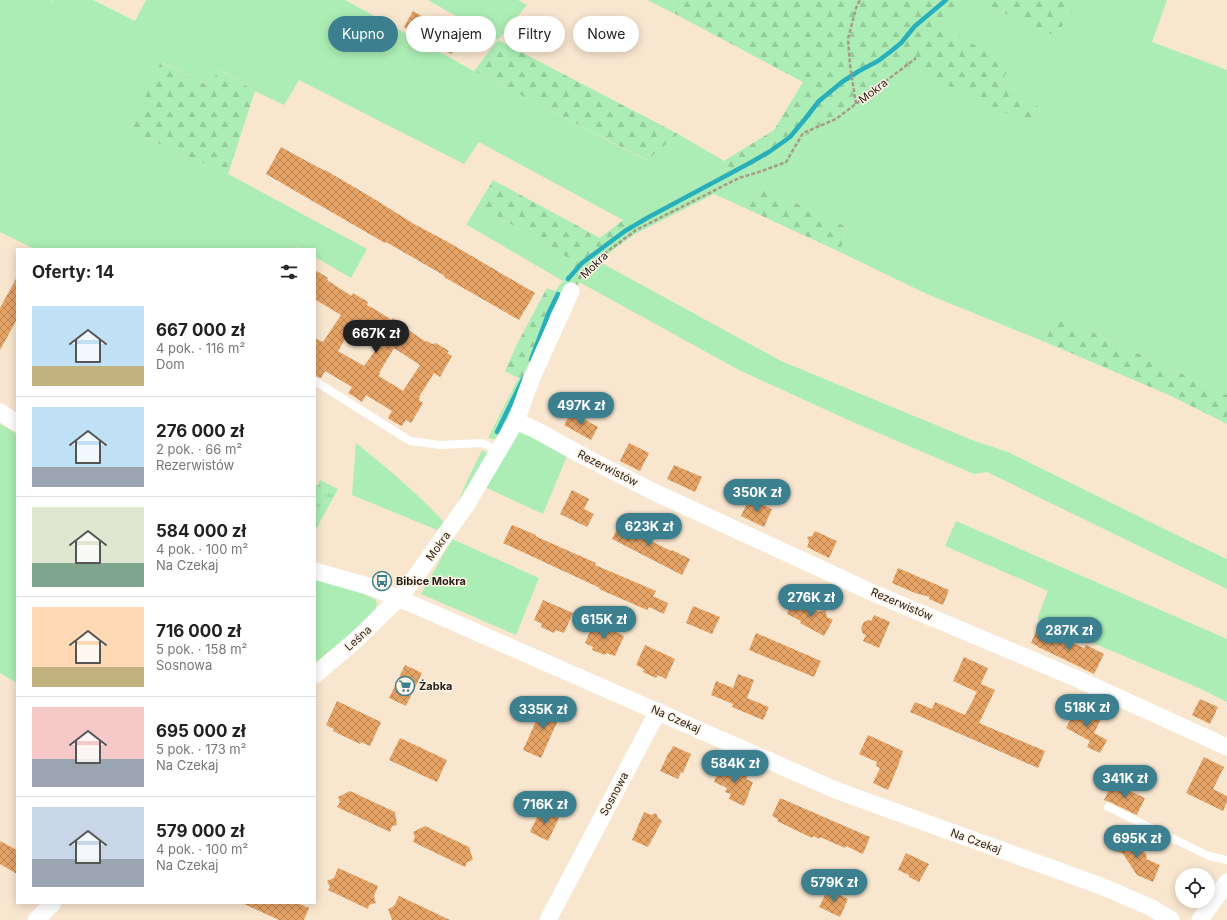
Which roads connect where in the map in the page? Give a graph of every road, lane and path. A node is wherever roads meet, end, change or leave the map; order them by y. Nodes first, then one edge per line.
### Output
1 (860, 0) edge
2 (916, 58) dead end
3 (856, 104) junction
4 (571, 291) joint
5 (316, 383) edge
6 (0, 412) edge
7 (516, 421) junction
8 (16, 422) edge
9 (498, 451) junction
10 (316, 571) edge
11 (398, 599) junction
12 (316, 673) edge
13 (658, 711) junction
14 (1227, 747) edge
15 (1108, 807) dead end
16 (1227, 860) edge
17 (1227, 882) edge
18 (52, 904) edge
19 (36, 920) edge
20 (548, 920) edge
21 (1171, 920) edge
22 (1200, 920) edge

1 - 3 path
2 - 3 path, Mokra
3 - 4 path, Mokra
4 - 7 street, Mokra
5 - 9 lane
6 - 8 street
7 - 9 street, Mokra
7 - 14 street, Rezerwistów
9 - 11 street, Mokra
10 - 11 street, Na Czekaj
11 - 12 street, Leśna
11 - 13 street, Na Czekaj
13 - 20 street, Sosnowa
13 - 21 street, Na Czekaj
15 - 16 lane
17 - 22 street
18 - 19 street

